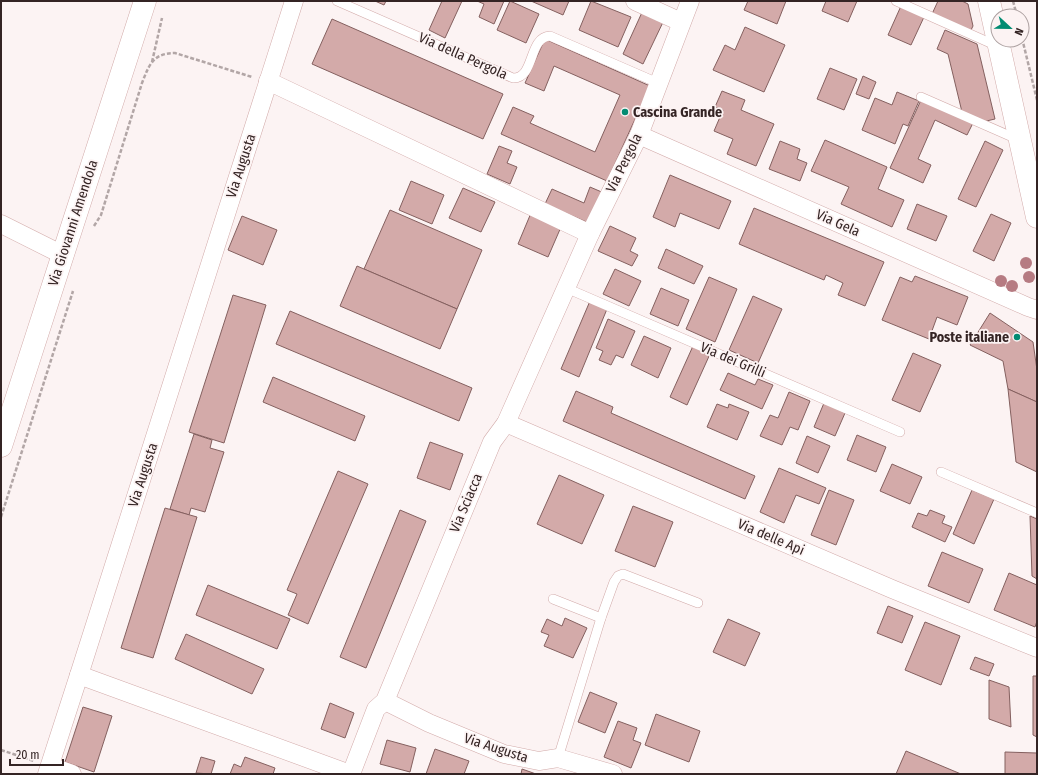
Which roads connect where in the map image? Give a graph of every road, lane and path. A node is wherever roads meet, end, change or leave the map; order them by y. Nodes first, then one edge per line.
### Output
1 (145, 1) edge
2 (294, 1) edge
3 (337, 1) edge
4 (635, 1) edge
5 (690, 1) edge
6 (896, 1) edge
7 (162, 16) dead end
8 (681, 22) junction
9 (990, 42) edge
10 (998, 48) edge
11 (1024, 48) edge
12 (152, 62) junction
13 (268, 81) junction
14 (658, 83) junction
15 (921, 97) dead end
16 (1037, 100) edge
17 (639, 135) junction
18 (1020, 140) junction
19 (1037, 217) edge
20 (1, 224) edge
21 (590, 234) junction
22 (66, 246) junction
23 (566, 288) junction
24 (1037, 310) edge
25 (506, 424) junction
26 (900, 432) dead end
27 (1, 446) edge
28 (941, 472) dead end
29 (1037, 513) edge
30 (553, 599) dead end
31 (698, 604) dead end
32 (601, 618) junction
33 (1037, 648) edge
34 (79, 675) junction
35 (385, 701) junction
36 (1, 750) edge
37 (558, 758) junction
38 (49, 770) edge
39 (72, 774) edge
40 (351, 774) edge
41 (613, 774) edge

1 - 22 main road, Via Giovanni Amendola
2 - 13 street, Via Augusta
3 - 14 lane, Via della Pergola
4 - 8 street
5 - 8 street, Via Pergola
6 - 9 lane
7 - 12 path
8 - 14 street, Via Pergola
10 - 18 main road
11 - 16 path
12 - 13 path
12 - 22 path
13 - 21 street
13 - 34 street, Via Augusta
14 - 17 street, Via Pergola
15 - 18 lane
17 - 21 street, Via Pergola
17 - 24 street, Via Gela
18 - 19 main road
20 - 22 street
21 - 23 street, Via Sciacca
22 - 27 main road, Via Giovanni Amendola
23 - 25 street, Via Sciacca
23 - 26 lane, Via dei Grilli
25 - 33 street, Via delle Api
25 - 35 street, Via Sciacca
28 - 29 lane
30 - 32 lane
31 - 32 lane
32 - 37 lane
34 - 38 street, Via Augusta
34 - 40 street
35 - 37 street, Via Augusta
35 - 40 street, Via Sciacca
36 - 38 path
37 - 41 street, Via Augusta
38 - 39 street

